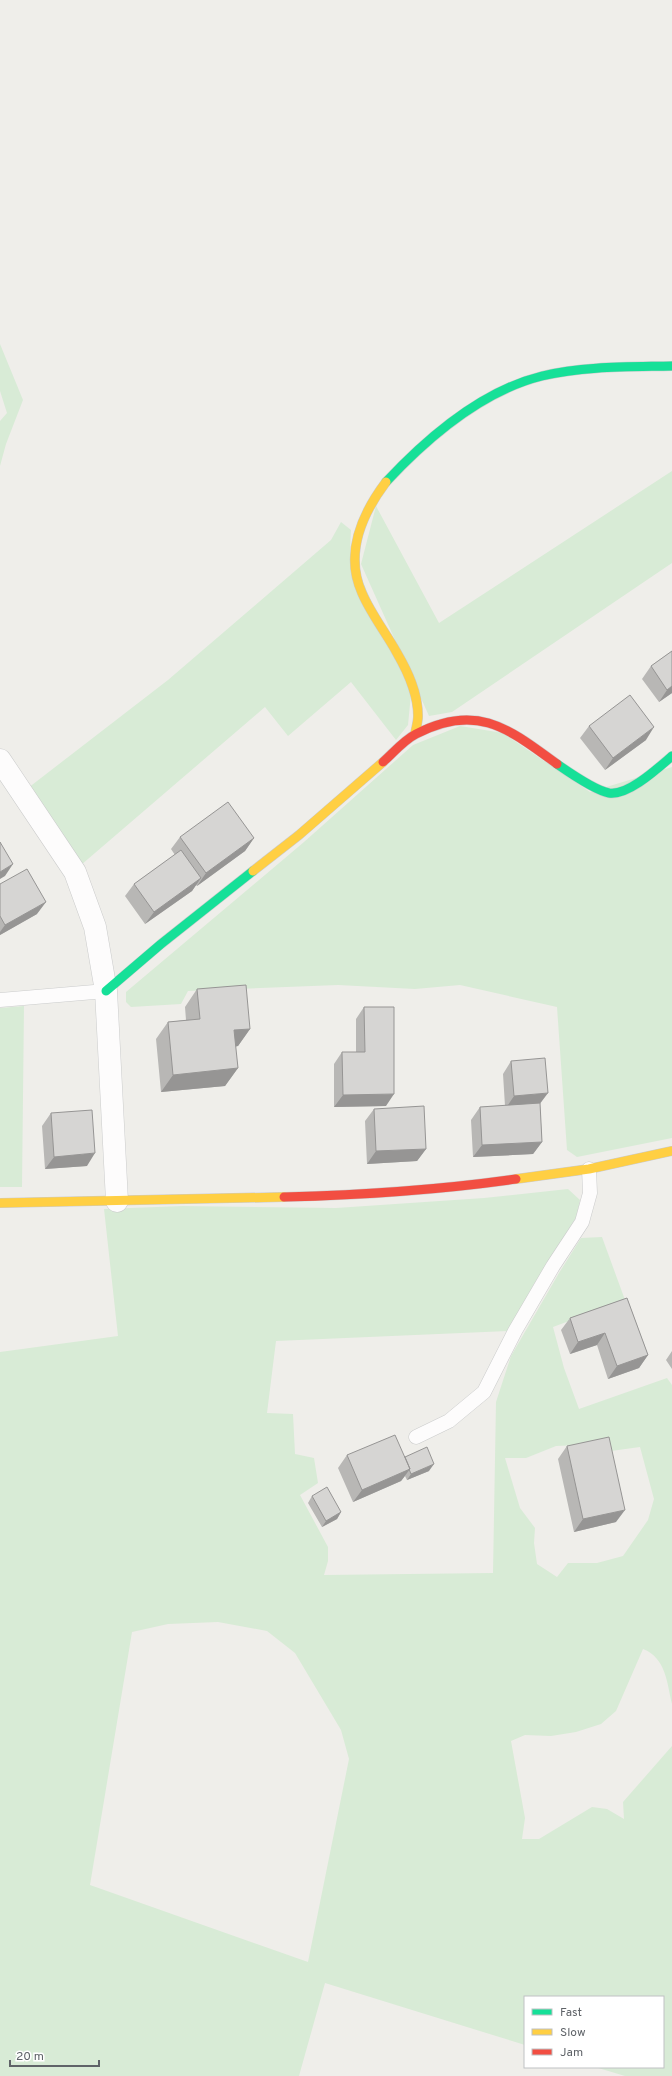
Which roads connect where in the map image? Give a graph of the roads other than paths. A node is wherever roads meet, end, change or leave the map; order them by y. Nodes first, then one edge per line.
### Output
1 (672, 366) edge
2 (415, 734) junction
3 (672, 756) edge
4 (0, 760) edge
5 (106, 991) junction
6 (0, 1000) edge
7 (672, 1150) edge
8 (589, 1169) junction
9 (117, 1200) junction
10 (0, 1203) edge
11 (416, 1437) dead end

1 - 2 street
2 - 3 street
2 - 5 street
4 - 5 street
5 - 6 lane
5 - 9 street
7 - 8 street
8 - 9 street
8 - 11 lane
9 - 10 street

